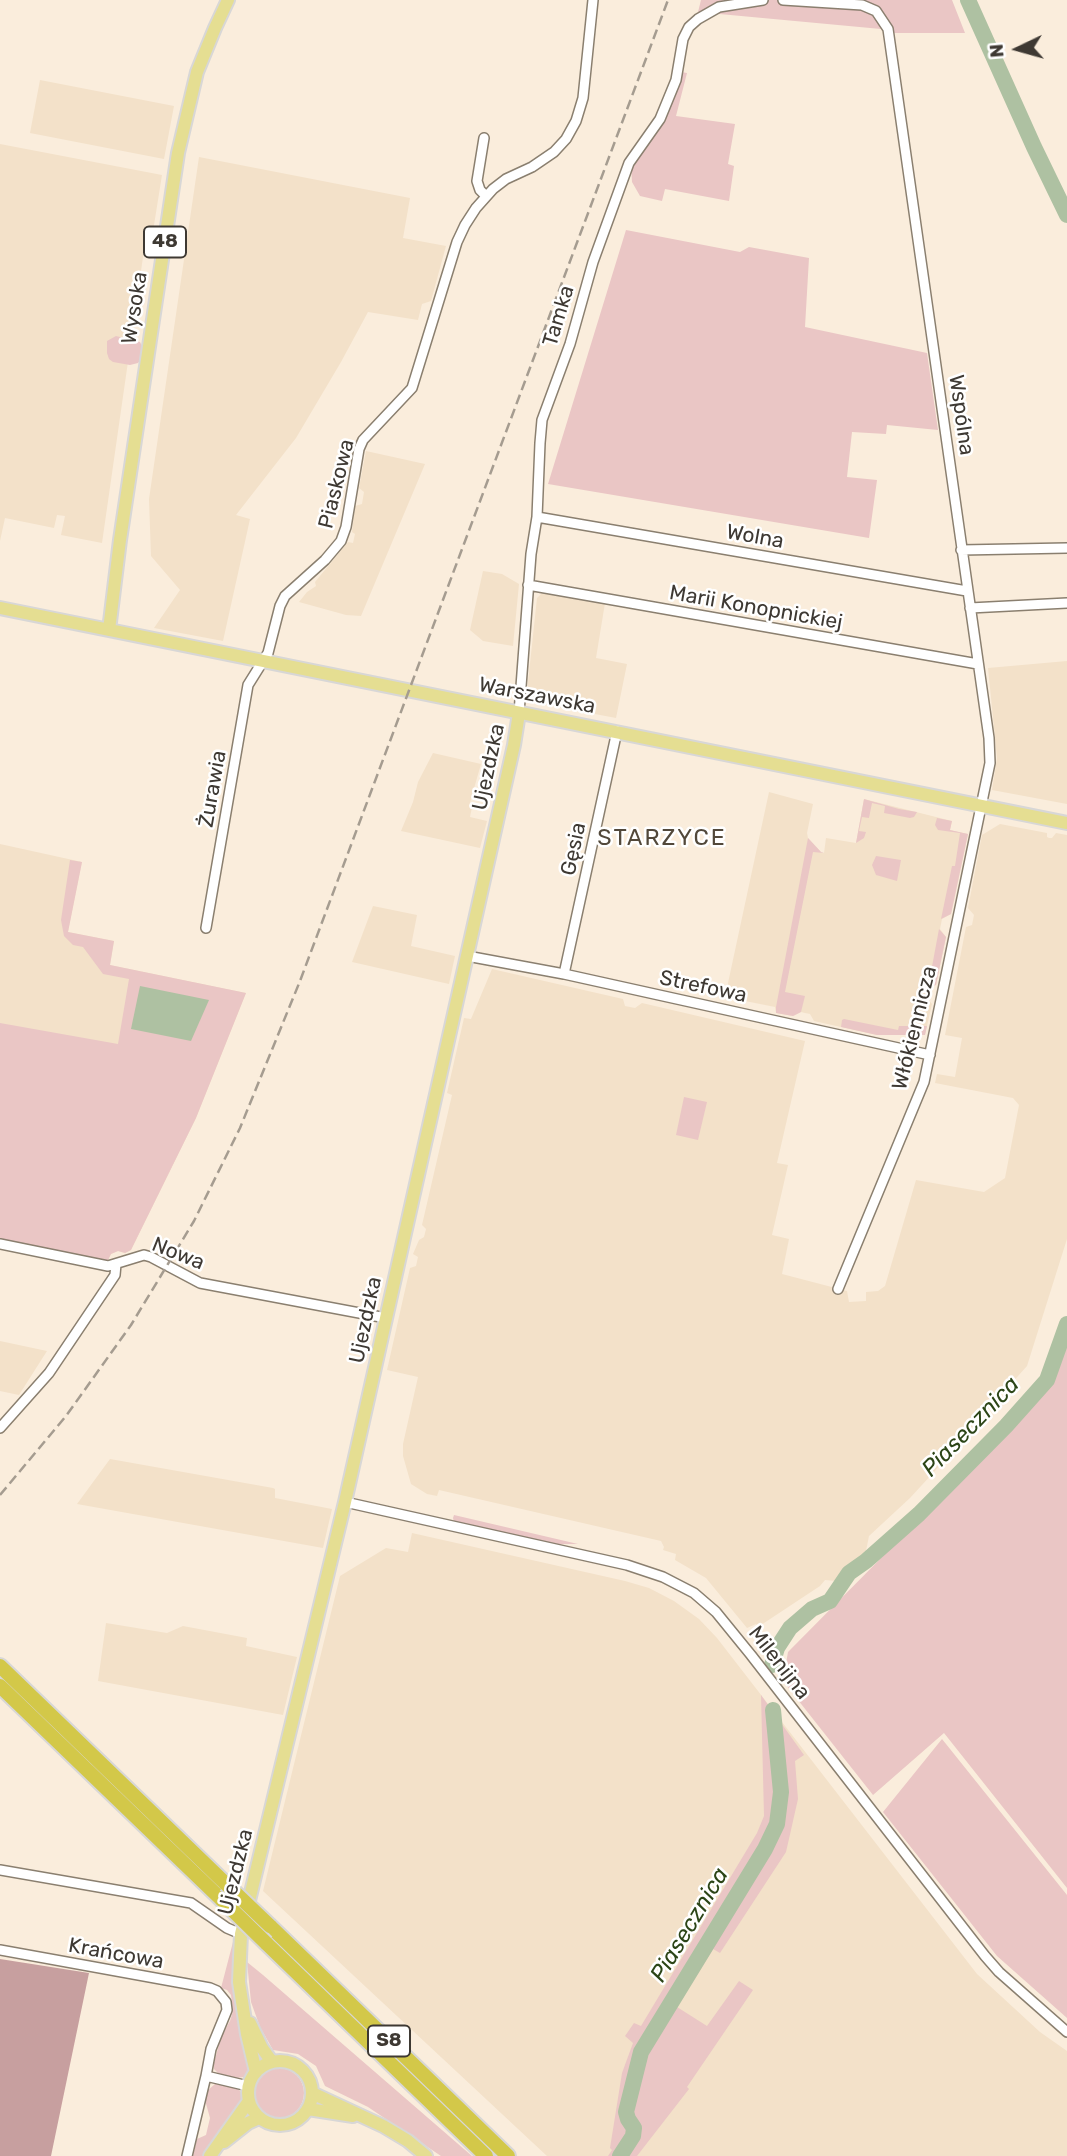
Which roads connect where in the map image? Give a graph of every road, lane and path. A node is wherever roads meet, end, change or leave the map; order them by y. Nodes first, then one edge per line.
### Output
1 (228, 0) edge
2 (593, 0) edge
3 (763, 0) edge
4 (782, 0) edge
5 (484, 138) dead end
6 (486, 196) junction
7 (537, 517) junction
8 (1067, 548) edge
9 (961, 550) junction
10 (528, 585) junction
11 (967, 591) junction
12 (1067, 603) edge
13 (0, 608) edge
14 (970, 608) junction
15 (109, 630) junction
16 (264, 660) junction
17 (978, 664) junction
18 (519, 713) junction
19 (617, 732) junction
20 (981, 806) junction
21 (1067, 823) edge
22 (206, 928) dead end
23 (467, 956) junction
24 (564, 974) junction
25 (930, 1055) junction
26 (0, 1244) edge
27 (116, 1264) junction
28 (838, 1289) dead end
29 (386, 1318) junction
30 (0, 1428) edge
31 (345, 1502) junction
32 (0, 1666) edge
33 (0, 1686) edge
34 (0, 1870) edge
35 (241, 1934) junction
36 (0, 1950) edge
37 (242, 2003) junction
38 (1067, 2032) edge
39 (272, 2062) junction
40 (256, 2072) junction
41 (206, 2076) junction
42 (248, 2086) junction
43 (312, 2093) junction
44 (248, 2101) junction
45 (308, 2109) junction
46 (260, 2118) junction
47 (367, 2119) junction
48 (212, 2153) edge
49 (187, 2156) edge
50 (426, 2156) edge
51 (486, 2156) edge
52 (508, 2156) edge

1 - 15 main road, Wysoka / 48
2 - 6 street, Piaskowa
3 - 7 street, Tamka
4 - 9 street, Wspólna
5 - 6 street
6 - 16 street, Piaskowa
7 - 10 street, Tamka
7 - 11 street, Wolna
8 - 9 street
9 - 11 street, Wspólna
10 - 17 street, Marii Konopnickiej
10 - 18 street, Tamka
11 - 14 street, Wspólna
12 - 14 street
13 - 15 main road, Warszawska
14 - 17 street, Wspólna
15 - 16 main road, Warszawska
16 - 18 main road, Warszawska
16 - 22 street, Żurawia
17 - 20 street, Wspólna
18 - 19 main road, Warszawska
18 - 23 main road, Ujezdzka
19 - 20 main road, Warszawska
19 - 24 street, Gęsia
20 - 21 main road, Warszawska
20 - 25 street, Włókiennicza
23 - 24 street, Strefowa
23 - 29 main road, Ujezdzka
24 - 25 street, Strefowa
25 - 28 street, Włókiennicza
26 - 27 street, Nowa
27 - 29 street, Nowa
27 - 30 street
29 - 31 main road, Ujezdzka
31 - 35 main road, Ujezdzka
31 - 38 street, Milenijna
32 - 52 highway, S8, bridge
33 - 51 highway, S8, bridge
34 - 35 street, Ujezdzka
35 - 37 main road, Ujezdzka
36 - 41 street, Krańcowa
37 - 39 main road, Ujezdzka
37 - 40 main road, Ujezdzka
39 - 40 main road
39 - 43 main road
40 - 42 main road
41 - 42 street
41 - 49 street
42 - 44 main road
43 - 45 main road
43 - 47 main road
44 - 46 main road
44 - 48 main road
45 - 46 main road
45 - 47 main road
46 - 48 main road
47 - 50 main road

